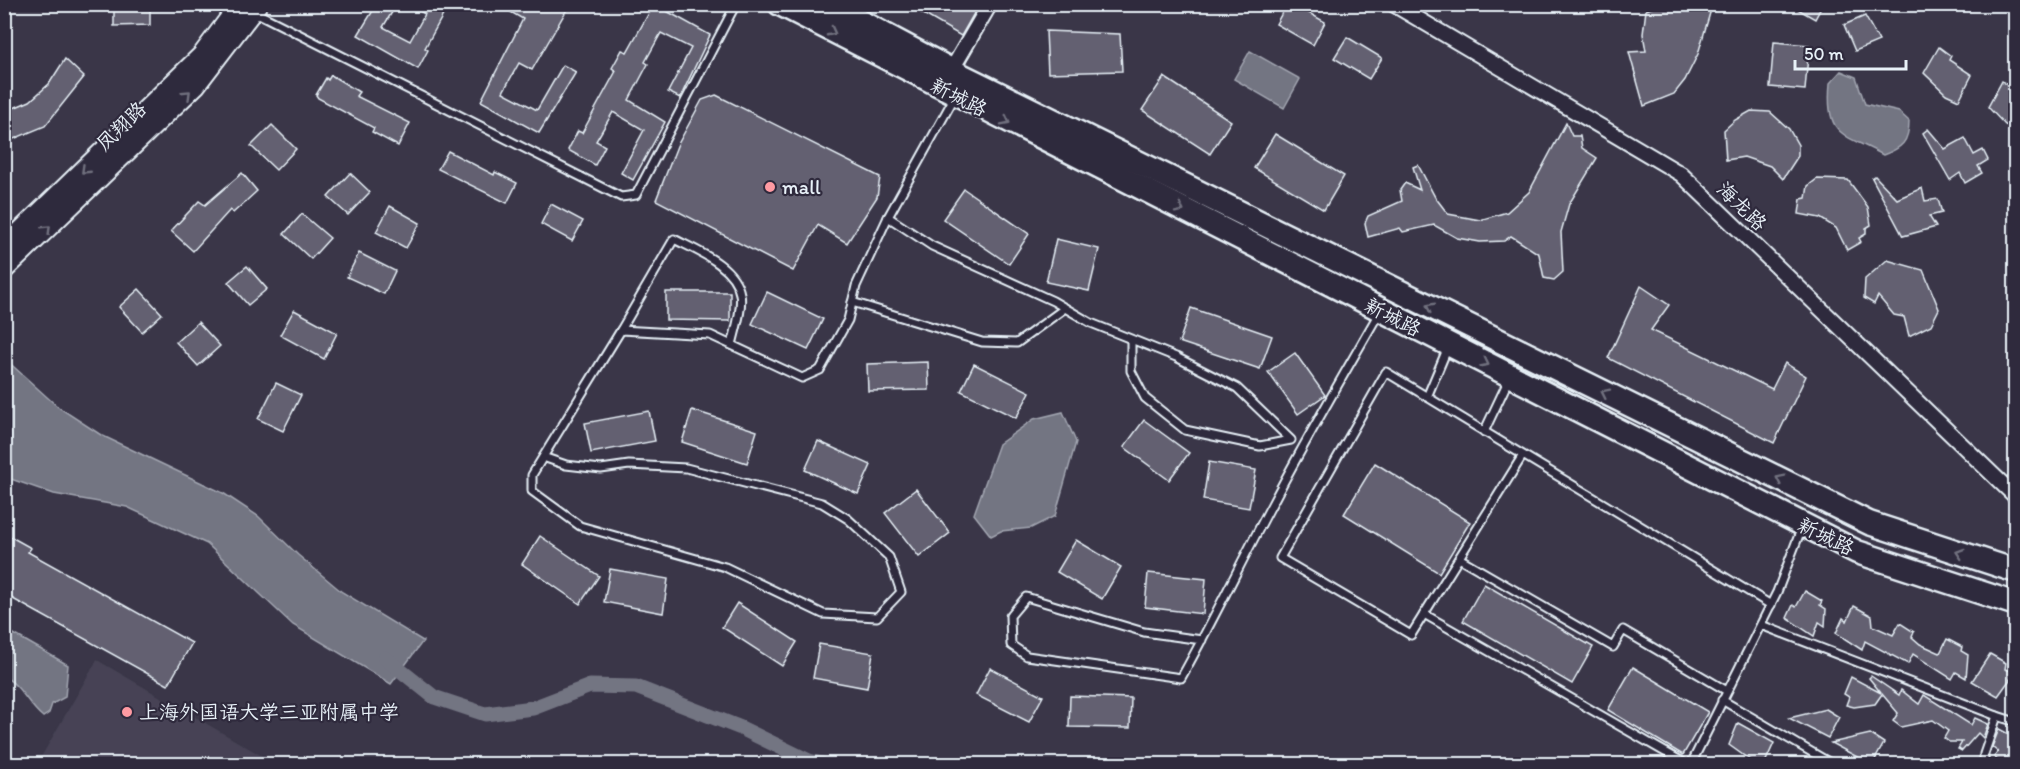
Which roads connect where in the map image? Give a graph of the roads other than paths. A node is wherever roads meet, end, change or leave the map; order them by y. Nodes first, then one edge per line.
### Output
1 (736, 4) edge
2 (780, 4) edge
3 (827, 4) edge
4 (990, 4) edge
5 (1393, 4) edge
6 (250, 7) edge
7 (949, 85) junction
8 (888, 217) junction
9 (4, 248) edge
10 (4, 270) edge
11 (852, 302) junction
12 (1065, 308) junction
13 (1381, 311) junction
14 (621, 330) junction
15 (1131, 339) junction
16 (732, 345) junction
17 (1449, 345) junction
18 (1510, 376) junction
19 (1427, 397) junction
20 (1484, 432) junction
21 (1291, 440) junction
22 (1304, 447) junction
23 (1523, 455) junction
24 (543, 457) junction
25 (2016, 497) edge
26 (1803, 524) junction
27 (1459, 558) junction
28 (2016, 571) edge
29 (2016, 604) edge
30 (1771, 605) junction
31 (1424, 614) junction
32 (1761, 624) junction
33 (1202, 640) junction
34 (1726, 691) junction
35 (1722, 700) junction
36 (1997, 716) junction
37 (2016, 722) edge
38 (1686, 765) edge
39 (1691, 765) edge
40 (1832, 765) edge
41 (1984, 765) edge

1 - 6 lane
2 -> 7 main road, 新城路
3 - 7 main road, 新城路
4 - 7 street
5 - 25 street, 海龙路
6 -> 9 street, 凤翔路
10 -> 6 street, 凤翔路
7 - 8 lane
7 -> 13 main road, 新城路
28 -> 7 main road, 新城路
8 - 11 lane
8 - 12 lane
11 - 12 lane
11 - 16 lane
12 - 15 lane
13 - 17 main road, 新城路
13 - 22 lane
14 - 16 lane
14 - 16 lane
14 - 24 lane
15 - 21 lane
15 - 21 lane
17 -> 18 main road, 新城路
17 - 19 lane
18 - 20 lane
18 - 26 main road, 新城路
19 - 20 lane
19 - 31 lane
20 - 23 lane
21 - 22 lane
22 - 33 lane
23 - 27 lane
23 - 30 lane
24 - 24 lane
26 - 29 main road, 新城路
26 - 30 lane
27 - 31 lane
27 - 34 lane
30 - 32 lane
31 - 38 lane
32 - 34 lane
32 - 36 lane
33 - 33 lane
34 - 35 lane
35 - 39 lane
35 - 40 lane
36 - 37 lane
36 - 41 lane

